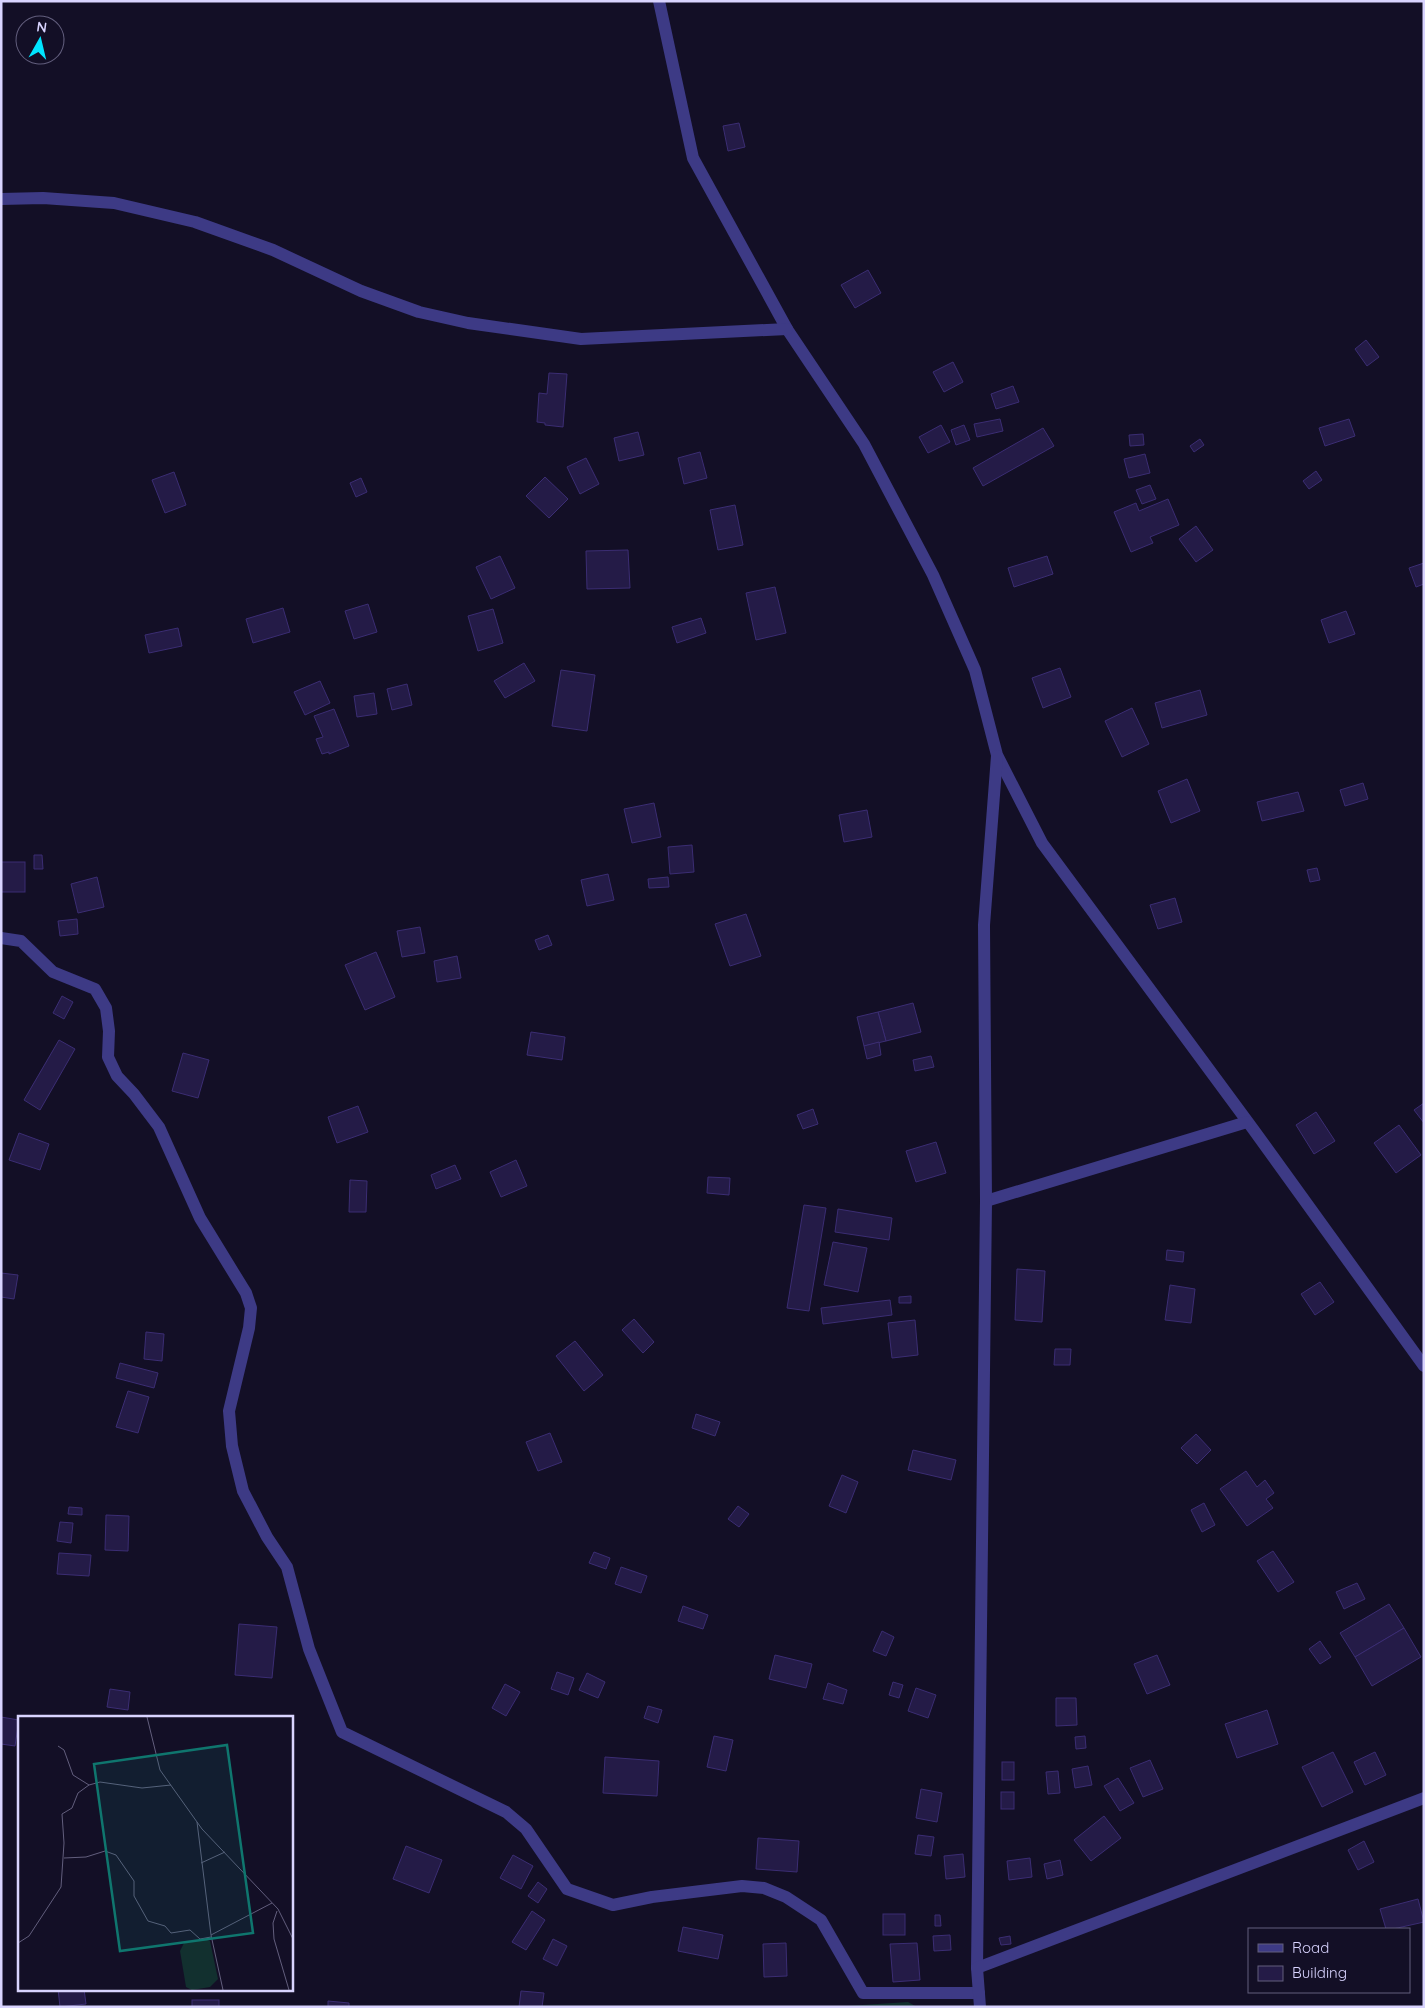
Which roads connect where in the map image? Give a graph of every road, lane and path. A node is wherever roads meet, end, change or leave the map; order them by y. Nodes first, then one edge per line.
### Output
1 (659, 1) edge
2 (1, 199) edge
3 (787, 329) junction
4 (997, 755) junction
5 (1, 938) edge
6 (1247, 1122) junction
7 (986, 1200) junction
8 (1424, 1366) edge
9 (1424, 1798) edge
10 (977, 1968) junction
11 (979, 1993) junction
12 (980, 2007) edge

1 - 3 street
2 - 3 street
3 - 4 street
4 - 6 street
4 - 7 street
5 - 11 street
6 - 7 street
6 - 8 street
7 - 10 street
9 - 10 street
10 - 11 street
11 - 12 street

